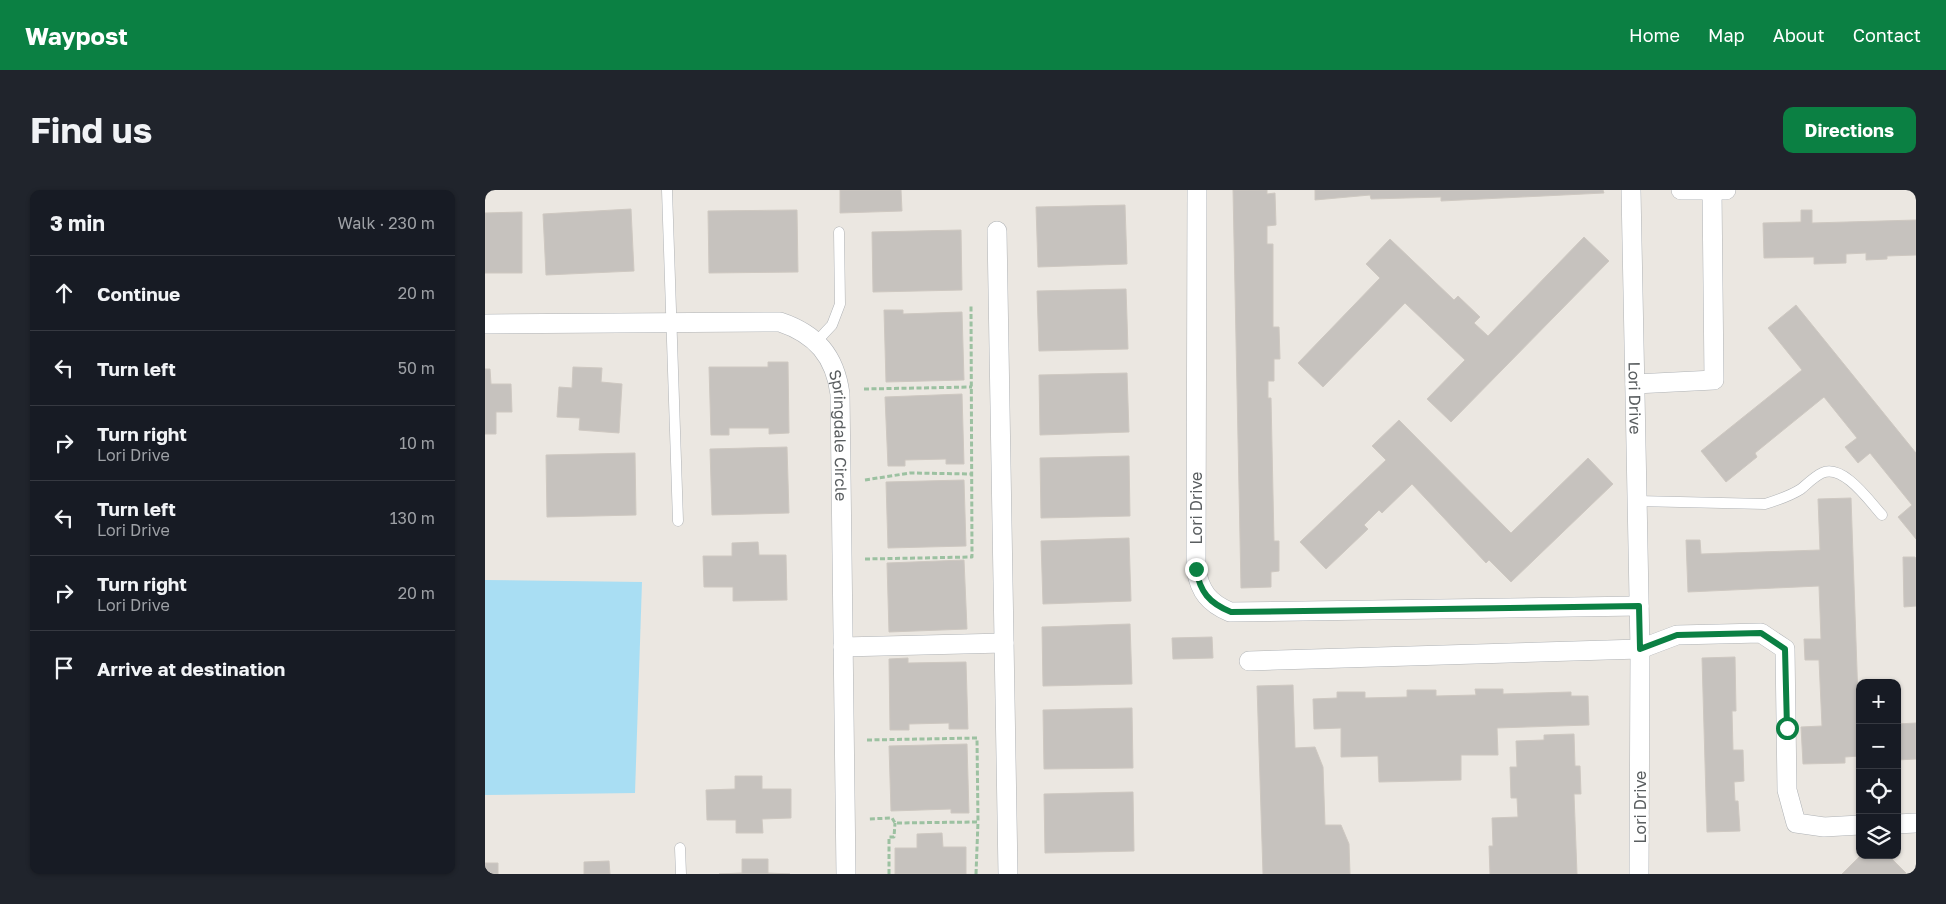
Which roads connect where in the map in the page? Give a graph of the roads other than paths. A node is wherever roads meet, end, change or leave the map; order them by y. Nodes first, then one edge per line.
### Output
1 (667, 190) edge
2 (1197, 190) edge
3 (1631, 190) edge
4 (1681, 190) edge
5 (1712, 190) edge
6 (1727, 190) edge
7 (997, 231) dead end
8 (839, 232) dead end
9 (673, 322) junction
10 (485, 324) edge
11 (817, 341) junction
12 (1635, 384) junction
13 (1637, 501) junction
14 (1882, 515) dead end
15 (678, 521) dead end
16 (1639, 606) junction
17 (1004, 643) junction
18 (843, 647) junction
19 (1640, 649) junction
20 (1249, 661) dead end
21 (1901, 824) edge
22 (1916, 824) edge
23 (1856, 825) edge
24 (680, 848) dead end
25 (681, 874) edge
26 (846, 874) edge
27 (1008, 874) edge
28 (1639, 874) edge

1 - 9 lane
2 - 16 street, Lori Drive
3 - 12 street, Lori Drive
4 - 5 street
5 - 6 street
5 - 12 street
7 - 17 street
8 - 11 lane
9 - 10 street, Springdale Circle
9 - 11 street, Springdale Circle
9 - 15 lane
11 - 18 street, Springdale Circle
12 - 13 street, Lori Drive
13 - 14 lane
13 - 16 street, Lori Drive
16 - 19 street, Lori Drive
17 - 18 street
17 - 27 street
18 - 26 street, Springdale Circle
19 - 20 street
19 - 23 street
19 - 28 street, Lori Drive
21 - 22 street
24 - 25 lane

